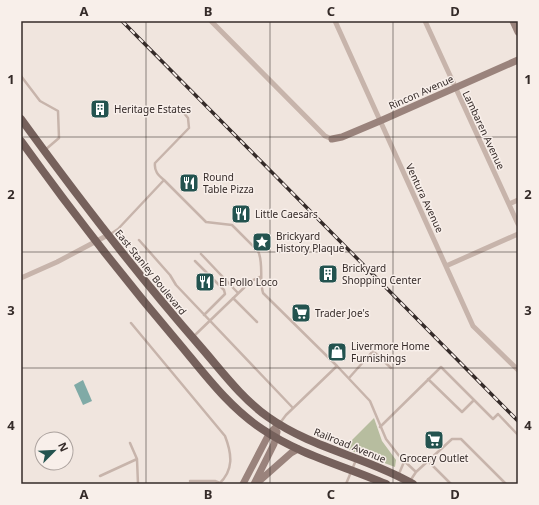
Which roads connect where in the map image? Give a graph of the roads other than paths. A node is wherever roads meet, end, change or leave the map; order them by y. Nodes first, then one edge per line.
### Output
1 (211, 21) edge
2 (335, 21) edge
3 (425, 21) edge
4 (513, 21) edge
5 (518, 32) edge
6 (518, 60) edge
7 (21, 76) edge
8 (455, 87) junction
9 (183, 112) dead end
10 (21, 119) edge
11 (380, 121) junction
12 (332, 139) joint
13 (21, 141) edge
14 (44, 150) junction
15 (164, 180) junction
16 (518, 200) edge
17 (509, 204) junction
18 (518, 224) edge
19 (518, 234) edge
20 (108, 235) junction
21 (139, 240) dead end
22 (95, 241) junction
23 (201, 254) dead end
24 (195, 261) dead end
25 (446, 266) junction
26 (260, 277) junction
27 (21, 278) edge
28 (238, 293) junction
29 (233, 298) junction
30 (204, 315) junction
31 (210, 321) junction
32 (257, 322) dead end
33 (131, 323) dead end
34 (192, 338) junction
35 (337, 366) junction
36 (391, 368) dead end
37 (518, 370) edge
38 (349, 378) junction
39 (428, 379) junction
40 (474, 400) junction
41 (293, 408) junction
42 (279, 424) junction
43 (380, 427) junction
44 (518, 435) edge
45 (273, 436) junction
46 (130, 443) dead end
47 (298, 449) junction
48 (137, 459) junction
49 (357, 459) junction
50 (428, 461) junction
51 (404, 462) junction
52 (352, 471) junction
53 (416, 472) junction
54 (100, 476) dead end
55 (398, 476) junction
56 (190, 481) dead end
57 (411, 483) edge
58 (138, 484) edge
59 (220, 484) edge
60 (243, 484) edge
61 (255, 484) edge
62 (348, 484) edge
63 (386, 484) edge
64 (451, 484) edge
65 (506, 484) edge

1 - 12 street
2 - 11 street, Ventura Avenue
3 - 8 street, Lambaren Avenue
4 - 5 street
6 - 8 street, Rincon Avenue
7 - 14 lane
8 - 11 street, Rincon Avenue
8 - 17 street, Lambaren Avenue
9 - 15 lane
10 - 14 main road, East Stanley Boulevard
11 - 12 street, Rincon Avenue
11 - 25 street, Ventura Avenue
13 - 22 main road
14 - 20 main road, East Stanley Boulevard
15 - 20 lane
15 - 26 lane
16 - 17 street
17 - 18 street, Lambaren Avenue
19 - 25 street
20 - 22 street
20 - 34 main road, East Stanley Boulevard
21 - 30 lane
22 - 27 street
22 - 45 main road
23 - 28 lane
24 - 30 lane
25 - 37 street, Ventura Avenue
26 - 28 lane
26 - 35 lane
28 - 29 lane
29 - 31 lane
29 - 32 lane
30 - 31 lane
31 - 34 lane
31 - 41 lane
33 - 59 lane
34 - 42 main road, East Stanley Boulevard
35 - 38 lane
35 - 41 lane
36 - 38 lane
38 - 43 lane
39 - 40 lane
39 - 40 lane
39 - 43 lane
40 - 44 lane
41 - 42 lane
42 - 45 street
42 - 49 main road, Railroad Avenue
43 - 51 lane
45 - 47 main road
45 - 60 street
45 - 61 street
46 - 48 lane
47 - 52 main road
47 - 61 street
48 - 54 lane
48 - 58 lane
49 - 52 lane
49 - 55 main road, Railroad Avenue
50 - 53 lane
50 - 64 lane
50 - 65 lane
51 - 53 lane
51 - 55 lane
52 - 62 lane
52 - 63 main road
53 - 57 lane
55 - 57 main road, Railroad Avenue
56 - 59 lane

